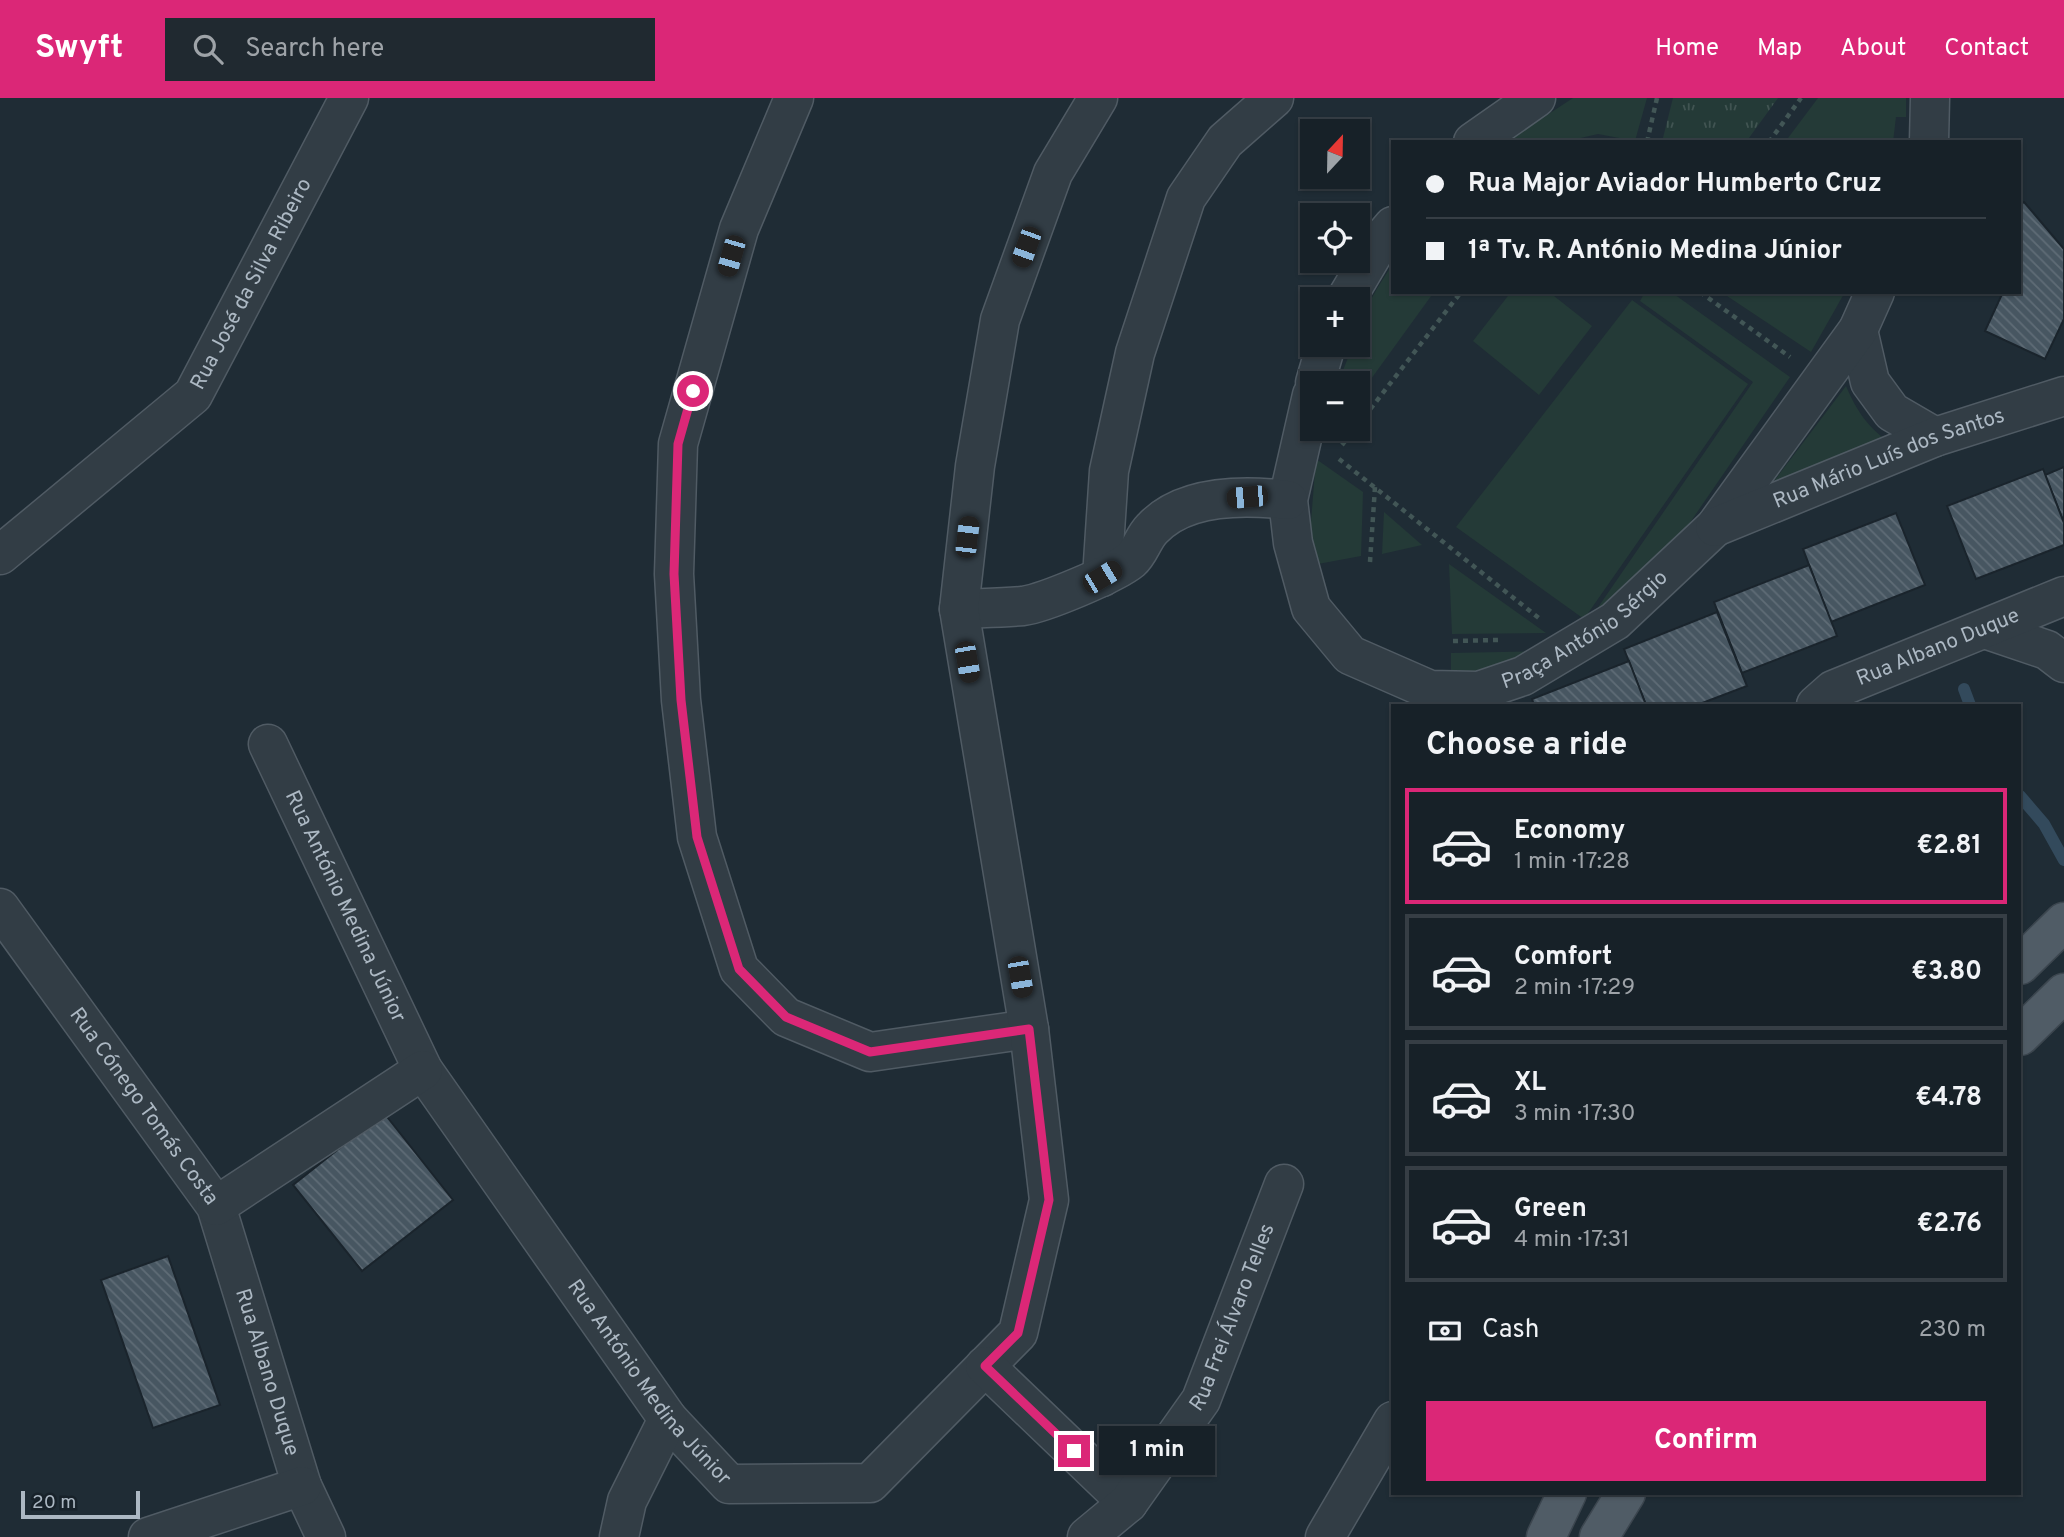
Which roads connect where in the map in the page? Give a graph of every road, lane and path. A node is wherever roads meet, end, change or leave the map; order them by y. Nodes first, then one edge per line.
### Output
1 (349, 98) edge
2 (794, 98) edge
3 (1098, 98) edge
4 (1273, 98) edge
5 (1536, 98) edge
6 (1657, 98) edge
7 (1801, 98) edge
8 (1930, 98) edge
9 (1476, 140) edge
10 (1647, 140) edge
11 (1770, 140) edge
12 (1929, 140) edge
13 (1391, 228) edge
14 (1353, 287) edge
15 (1459, 294) edge
16 (1703, 294) edge
17 (1874, 294) edge
18 (1858, 330) junction
19 (1793, 359) dead end
20 (2064, 396) edge
21 (1370, 410) edge
22 (1935, 438) junction
23 (1302, 441) edge
24 (1334, 455) dead end
25 (1375, 486) junction
26 (1288, 500) junction
27 (1716, 527) junction
28 (0, 555) edge
29 (1370, 562) dead end
30 (1102, 577) junction
31 (2063, 597) edge
32 (959, 610) junction
33 (1544, 622) dead end
34 (1985, 629) junction
35 (2056, 657) edge
36 (1817, 704) edge
37 (268, 744) dead end
38 (0, 908) edge
39 (2064, 922) edge
40 (2021, 964) edge
41 (2064, 993) edge
42 (1029, 1029) junction
43 (2021, 1035) edge
44 (423, 1070) junction
45 (1284, 1184) dead end
46 (216, 1206) junction
47 (985, 1366) junction
48 (668, 1419) junction
49 (1391, 1424) edge
50 (302, 1486) junction
51 (1566, 1495) edge
52 (1625, 1495) edge
53 (1128, 1503) junction
54 (148, 1537) edge
55 (326, 1537) edge
56 (619, 1537) edge
57 (1087, 1537) edge
58 (1325, 1537) edge
59 (1546, 1537) edge
60 (1599, 1537) edge

1 - 28 street, Rua José da Silva Ribeiro
2 - 42 street
3 - 32 street, Rua António Medina Júnior
4 - 30 street
5 - 9 street
6 - 10 path
7 - 11 path
8 - 12 street
13 - 14 street
15 - 21 path
16 - 19 path
17 - 18 street, Praça António Sérgio
18 - 22 street
18 - 27 street, Praça António Sérgio
20 - 22 street, Rua Mário Luís dos Santos
22 - 27 street, Rua Mário Luís dos Santos
23 - 26 street, Praça António Sérgio
24 - 25 path
25 - 29 path
25 - 33 path
26 - 27 street, Praça António Sérgio
26 - 30 street
30 - 32 street
31 - 34 street, Rua Albano Duque
31 - 35 street
32 - 42 street, Rua António Medina Júnior
34 - 35 street
34 - 36 street, Rua Albano Duque
37 - 44 street, Rua António Medina Júnior
38 - 46 street, Rua Cónego Tomás Costa
39 - 40 main road
41 - 43 main road
42 - 47 street, Rua António Medina Júnior
44 - 46 street, Rua Cónego Tomás Costa
44 - 48 street, Rua António Medina Júnior
45 - 53 street, Rua Frei Álvaro Telles
46 - 50 street, Rua Albano Duque
47 - 48 street, Rua António Medina Júnior
47 - 53 street
48 - 56 street
49 - 58 street
50 - 54 street
50 - 55 street, Rua Albano Duque
51 - 59 main road
52 - 60 main road
53 - 57 street, Rua Frei Álvaro Telles

